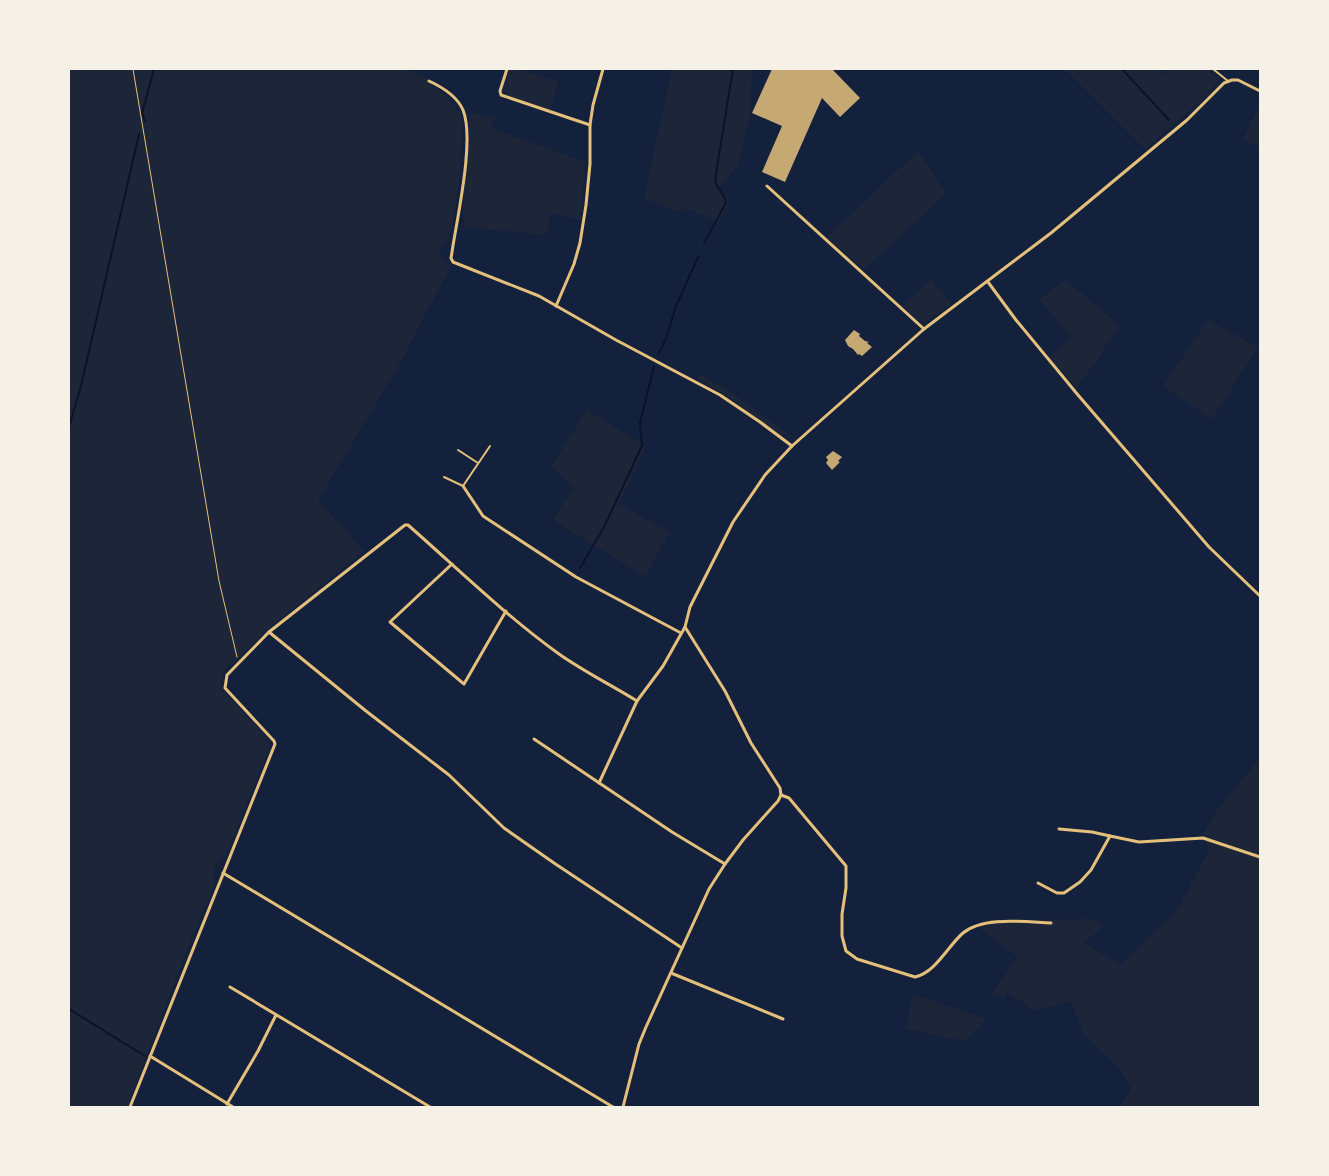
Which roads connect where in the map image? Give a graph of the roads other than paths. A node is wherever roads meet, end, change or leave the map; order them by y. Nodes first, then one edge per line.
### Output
1 (506, 69) edge
2 (603, 69) edge
3 (1213, 69) edge
4 (429, 81) dead end
5 (1228, 81) junction
6 (1260, 91) edge
7 (590, 125) junction
8 (767, 186) dead end
9 (988, 282) junction
10 (556, 306) junction
11 (924, 329) junction
12 (490, 446) dead end
13 (792, 446) junction
14 (458, 450) dead end
15 (478, 463) junction
16 (444, 477) dead end
17 (463, 486) junction
18 (452, 564) junction
19 (1260, 596) edge
20 (506, 612) junction
21 (685, 627) junction
22 (269, 632) junction
23 (681, 634) junction
24 (637, 701) junction
25 (534, 739) dead end
26 (599, 783) junction
27 (782, 795) junction
28 (1059, 829) dead end
29 (1110, 836) junction
30 (1260, 858) edge
31 (725, 864) junction
32 (223, 873) junction
33 (1038, 883) dead end
34 (1050, 923) dead end
35 (682, 948) junction
36 (671, 973) junction
37 (230, 987) dead end
38 (276, 1015) junction
39 (783, 1019) dead end
40 (150, 1056) junction
41 (227, 1104) junction
42 (130, 1107) edge
43 (234, 1107) edge
44 (430, 1107) edge
45 (613, 1107) edge
46 (623, 1107) edge

1 - 7 street
2 - 7 street
3 - 5 lane
4 - 10 street
5 - 6 street
5 - 9 street
7 - 10 street
8 - 11 street
9 - 11 street
9 - 19 street
10 - 13 street
11 - 13 street
12 - 15 lane
13 - 21 street
14 - 15 lane
15 - 17 lane
16 - 17 lane
17 - 23 street
18 - 20 street
18 - 20 street
18 - 22 street
20 - 24 street
21 - 23 street
21 - 27 street
22 - 32 street
22 - 35 street
23 - 24 street
24 - 26 street
25 - 26 street
26 - 31 street
27 - 31 street
27 - 34 street
28 - 29 street
29 - 30 street
29 - 33 street
31 - 35 street
32 - 40 street
32 - 45 street
35 - 36 street
36 - 39 street
36 - 46 street
37 - 38 street
38 - 41 street
38 - 44 street
40 - 41 street
40 - 42 street
41 - 43 street

